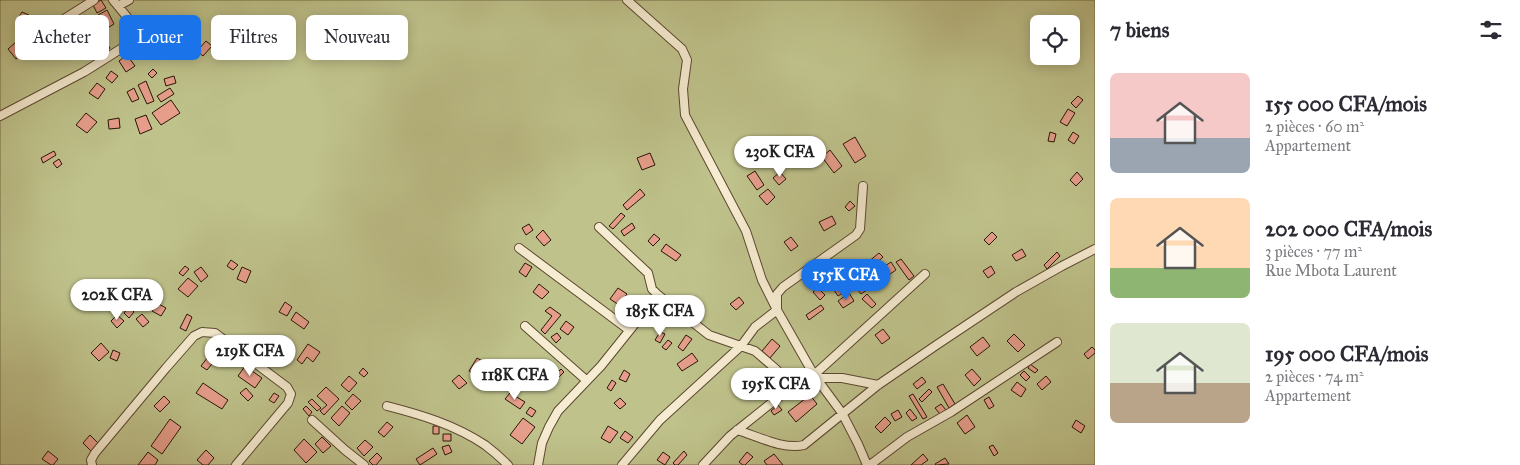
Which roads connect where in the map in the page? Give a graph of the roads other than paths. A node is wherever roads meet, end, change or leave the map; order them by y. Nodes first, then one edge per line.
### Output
1 (94, 0) edge
2 (129, 0) edge
3 (627, 0) edge
4 (116, 3) edge
5 (70, 15) edge
6 (0, 116) edge
7 (863, 186) dead end
8 (599, 226) dead end
9 (519, 248) dead end
10 (1095, 249) edge
11 (925, 274) dead end
12 (658, 295) junction
13 (776, 310) junction
14 (524, 326) dead end
15 (629, 330) junction
16 (1057, 342) dead end
17 (742, 346) junction
18 (816, 377) junction
19 (586, 380) junction
20 (878, 385) junction
21 (780, 396) junction
22 (387, 406) dead end
23 (842, 413) junction
24 (312, 420) dead end
25 (737, 430) junction
26 (92, 465) edge
27 (236, 465) edge
28 (364, 465) edge
29 (508, 465) edge
30 (538, 465) edge
31 (622, 465) edge
32 (704, 465) edge
33 (867, 465) edge
34 (870, 465) edge

1 - 5 street
2 - 4 street
3 - 13 street
4 - 6 street
7 - 13 street
8 - 12 street
9 - 15 street
10 - 20 street
11 - 18 street
12 - 15 street
12 - 17 street
13 - 17 street
13 - 18 street
14 - 19 street
15 - 19 street
16 - 34 street
17 - 21 street
17 - 31 street
18 - 20 street
18 - 21 street
18 - 23 street
19 - 30 street
20 - 23 street
21 - 25 street
22 - 29 street
23 - 25 street
23 - 33 street
24 - 28 street
25 - 32 street
26 - 27 street

